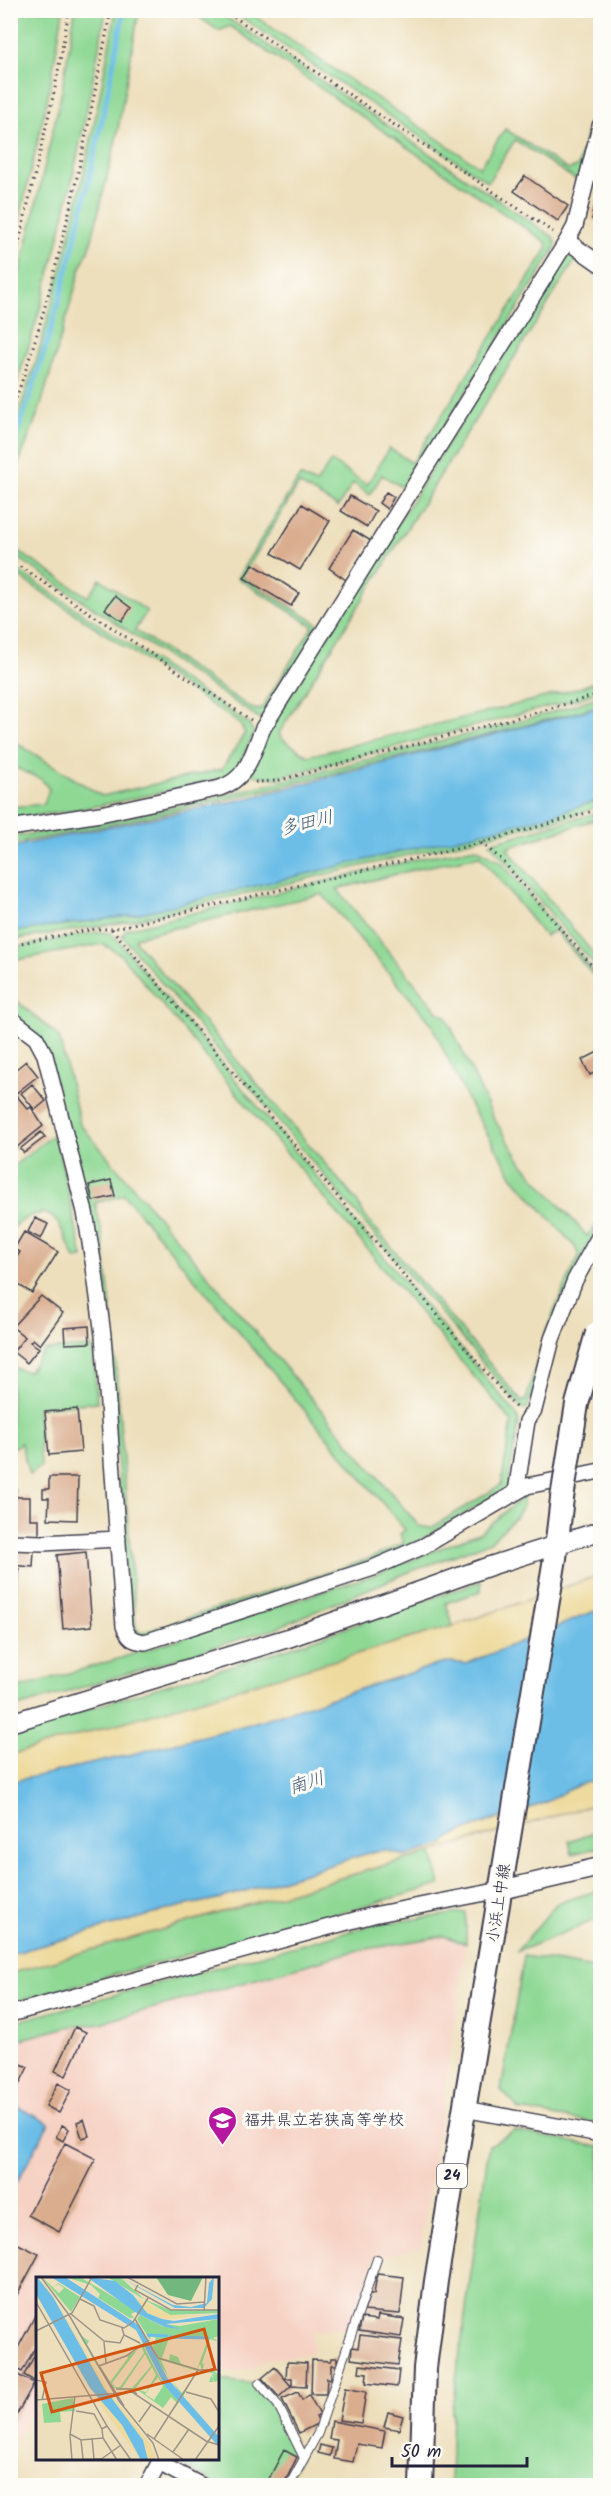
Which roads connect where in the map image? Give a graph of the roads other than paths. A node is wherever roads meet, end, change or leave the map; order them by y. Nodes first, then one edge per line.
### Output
1 (600, 126) edge
2 (567, 241) junction
3 (600, 264) edge
4 (10, 828) edge
5 (10, 1018) edge
6 (600, 1235) edge
7 (599, 1328) edge
8 (600, 1471) edge
9 (516, 1492) junction
10 (600, 1531) edge
11 (118, 1539) junction
12 (10, 1542) edge
13 (556, 1551) junction
14 (10, 1723) edge
15 (600, 1867) edge
16 (502, 1879) junction
17 (10, 2014) edge
18 (465, 2109) junction
19 (600, 2134) edge
20 (377, 2259) dead end
21 (259, 2383) dead end
22 (304, 2458) junction
23 (155, 2461) edge
24 (147, 2486) edge
25 (202, 2486) edge
26 (289, 2486) edge
27 (422, 2486) edge

1 - 2 street
2 - 3 street
2 - 4 street
5 - 11 street
6 - 9 street
7 - 13 main road, 小浜上中線 / 24, bridge
8 - 9 street
9 - 11 street
10 - 13 street
11 - 12 street
13 - 14 street
13 - 16 main road, 小浜上中線 / 24
15 - 16 street
16 - 17 street
16 - 18 main road, 小浜上中線 / 24
18 - 19 street
18 - 27 main road, 小浜上中線 / 24
20 - 22 lane
21 - 22 lane
22 - 26 lane
23 - 24 street
23 - 25 street

